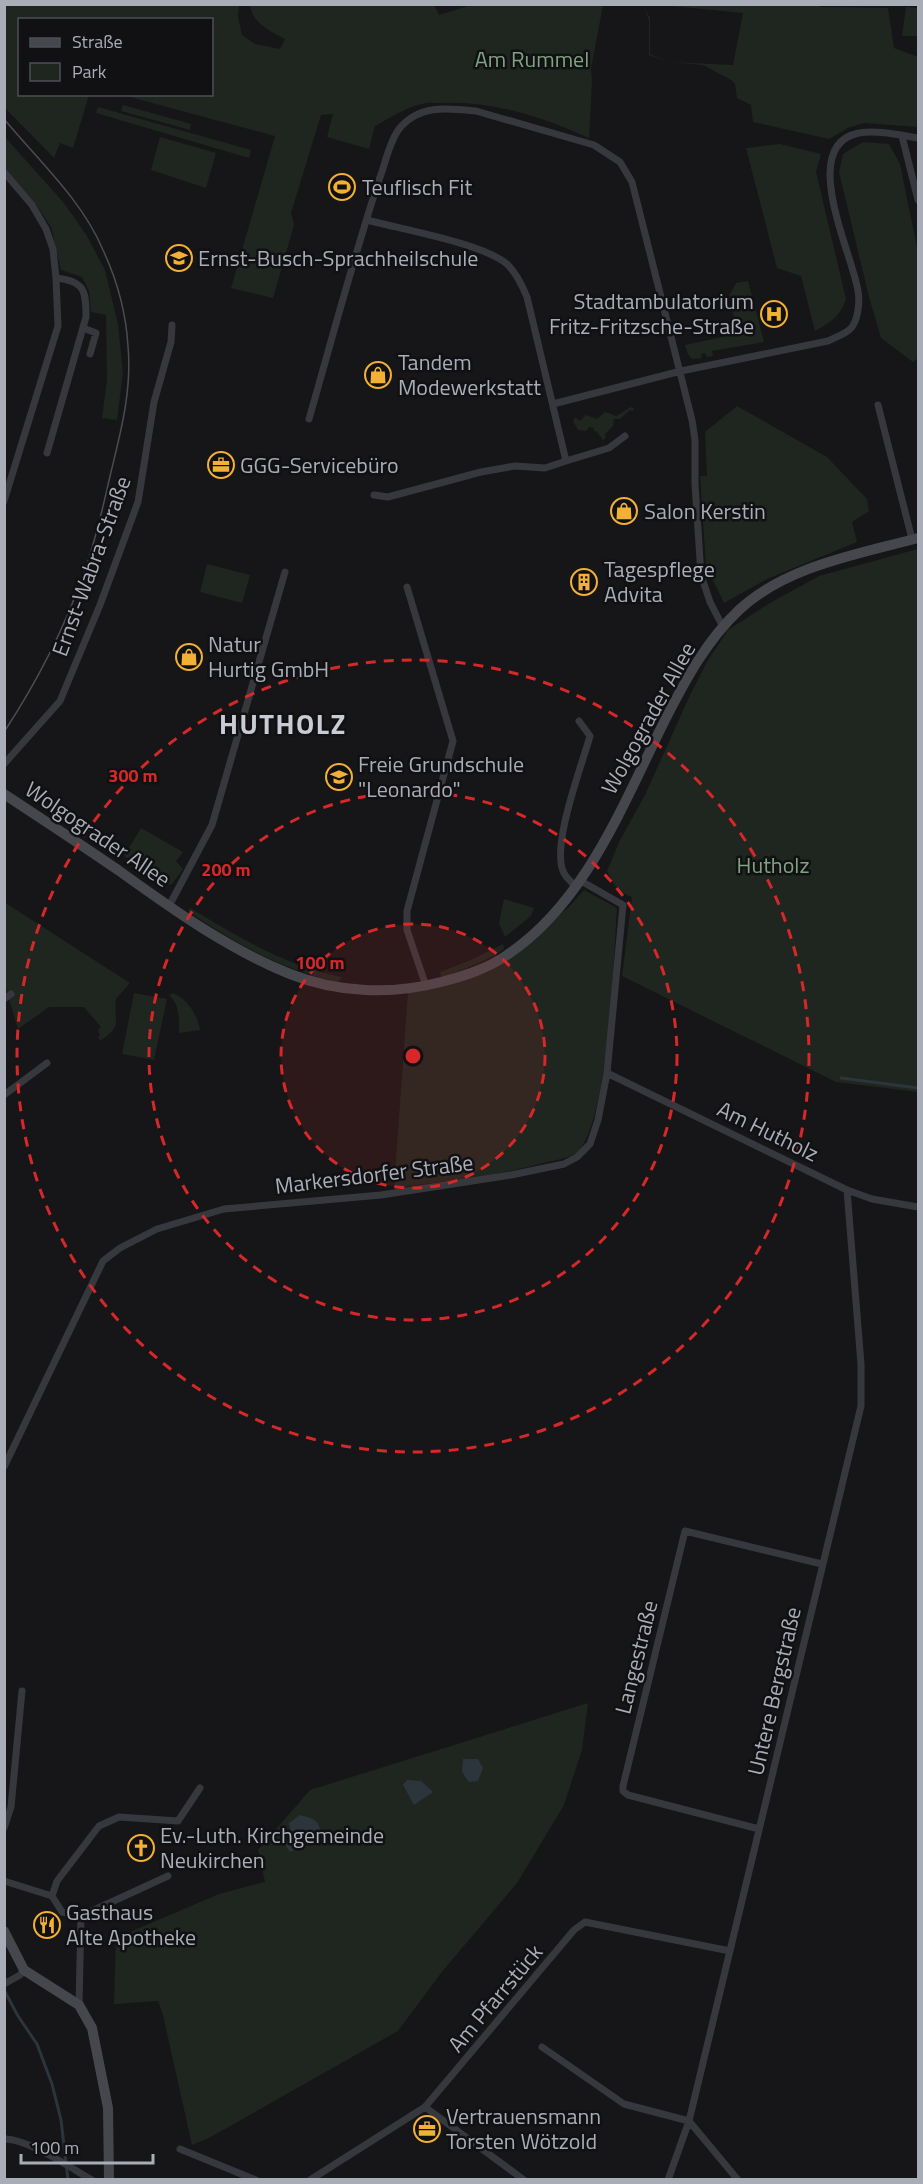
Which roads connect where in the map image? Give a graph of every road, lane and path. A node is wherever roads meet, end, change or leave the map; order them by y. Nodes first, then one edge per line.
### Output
1 (902, 136) junction
2 (918, 138) edge
3 (4, 172) edge
4 (918, 200) edge
5 (367, 220) junction
6 (56, 278) junction
7 (172, 325) dead end
8 (83, 328) junction
9 (90, 354) dead end
10 (681, 371) junction
11 (553, 404) junction
12 (878, 405) dead end
13 (309, 419) dead end
14 (626, 436) dead end
15 (47, 453) dead end
16 (566, 461) junction
17 (374, 495) dead end
18 (4, 501) edge
19 (915, 538) edge
20 (285, 572) dead end
21 (407, 587) dead end
22 (723, 627) junction
23 (579, 721) dead end
24 (4, 764) edge
25 (4, 794) edge
26 (579, 884) junction
27 (169, 906) junction
28 (426, 986) junction
29 (47, 1062) dead end
30 (607, 1073) junction
31 (4, 1095) edge
32 (847, 1190) junction
33 (918, 1207) edge
34 (4, 1467) edge
35 (822, 1564) junction
36 (22, 1691) dead end
37 (200, 1788) dead end
38 (4, 1828) edge
39 (759, 1829) junction
40 (168, 1876) dead end
41 (4, 1881) edge
42 (52, 1896) junction
43 (81, 1916) junction
44 (4, 1930) edge
45 (730, 1951) junction
46 (24, 1970) junction
47 (5, 1984) edge
48 (79, 2005) junction
49 (542, 2046) dead end
50 (425, 2107) junction
51 (689, 2121) junction
52 (4, 2139) edge
53 (180, 2149) dead end
54 (92, 2180) edge
55 (109, 2180) edge
56 (256, 2180) edge
57 (310, 2180) edge
58 (524, 2180) edge
59 (668, 2180) edge
60 (738, 2180) edge

1 - 2 street
1 - 4 street
1 - 10 street
3 - 6 street
5 - 10 street
5 - 11 street
5 - 13 street
6 - 8 street
6 - 18 street
7 - 24 street, Ernst-Wabra-Straße
8 - 9 street
8 - 15 street
10 - 11 street
10 - 22 street
11 - 16 street
12 - 19 street, Wolgograder Allee
14 - 16 street
16 - 17 street
19 - 22 main road, Wolgograder Allee
20 - 27 street, Wolgograder Allee
21 - 28 street
22 - 26 main road, Wolgograder Allee
23 - 26 street, Wolgograder Allee
25 - 27 main road, Wolgograder Allee
26 - 28 main road, Wolgograder Allee
26 - 30 street, Markersdorfer Straße
27 - 28 main road, Wolgograder Allee
29 - 31 street
30 - 32 street, Am Hutholz
30 - 34 street, Markersdorfer Straße
32 - 33 street, Am Hutholz
32 - 35 street, Untere Bergstraße
35 - 39 street, Untere Bergstraße
35 - 39 street, Langestraße
36 - 38 street
37 - 42 street
39 - 45 street, Untere Bergstraße
40 - 43 street
41 - 42 street
42 - 43 street
43 - 48 street
44 - 46 main road
45 - 50 street, Am Pfarrstück
45 - 51 street, Untere Bergstraße
46 - 47 street
46 - 48 main road
48 - 55 main road
49 - 51 street
50 - 57 street, Am Pfarrstück
50 - 58 street
51 - 59 street, Untere Bergstraße
51 - 60 street
52 - 54 street
53 - 56 street

